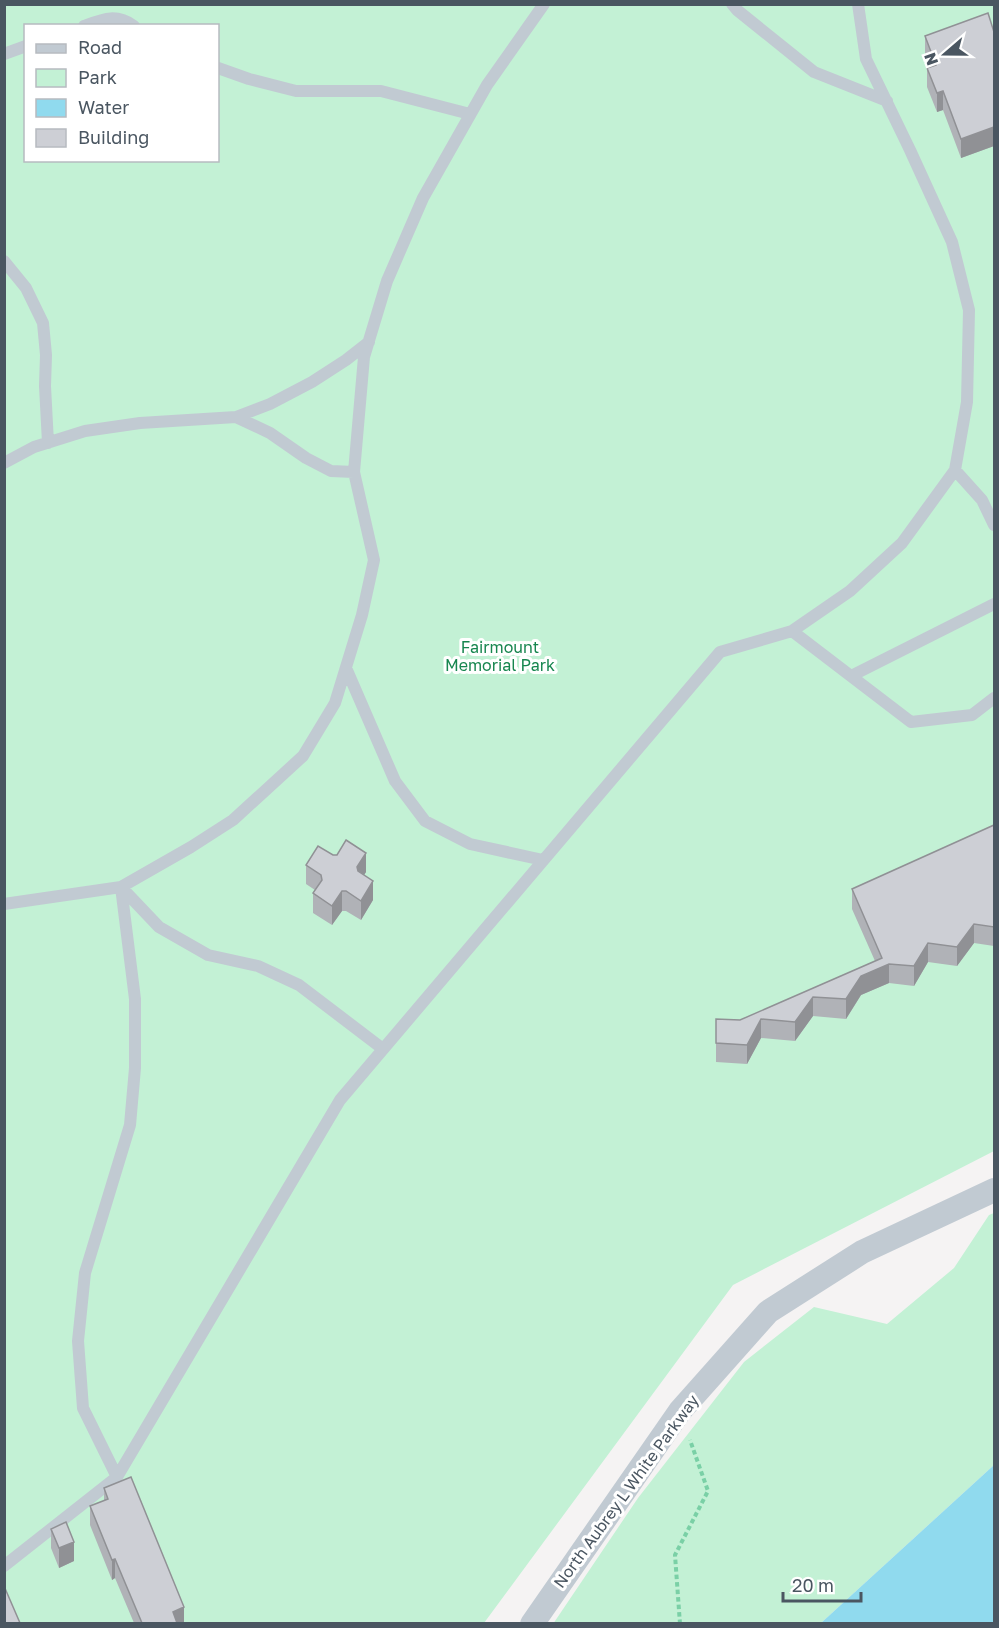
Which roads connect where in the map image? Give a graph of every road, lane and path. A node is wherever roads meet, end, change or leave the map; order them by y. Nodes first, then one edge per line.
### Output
1 (544, 4) edge
2 (732, 4) edge
3 (858, 4) edge
4 (89, 24) edge
5 (131, 24) edge
6 (24, 47) edge
7 (4, 54) edge
8 (219, 68) edge
9 (887, 101) junction
10 (470, 114) junction
11 (4, 261) edge
12 (369, 341) junction
13 (236, 417) junction
14 (48, 443) junction
15 (4, 461) edge
16 (955, 470) junction
17 (354, 472) junction
18 (994, 525) edge
19 (994, 603) edge
20 (792, 631) junction
21 (346, 668) junction
22 (851, 676) junction
23 (994, 698) edge
24 (543, 860) junction
25 (121, 887) junction
26 (4, 904) edge
27 (383, 1049) junction
28 (994, 1190) edge
29 (680, 1410) junction
30 (117, 1478) junction
31 (4, 1566) edge
32 (532, 1623) edge
33 (680, 1623) edge

1 - 10 lane
2 - 9 lane
3 - 9 lane
4 - 5 lane
6 - 7 lane
8 - 10 lane
9 - 16 lane
10 - 12 lane
11 - 14 lane
12 - 13 lane
12 - 17 lane
13 - 14 lane
13 - 17 lane
14 - 15 lane
16 - 18 lane
16 - 20 lane
17 - 21 lane
19 - 22 lane
20 - 22 lane
20 - 24 lane
21 - 24 lane
21 - 25 lane
22 - 23 lane
24 - 27 lane
25 - 26 lane
25 - 27 lane
25 - 30 lane
27 - 30 lane
28 - 29 street, North Aubrey L White Parkway
29 - 32 street, North Aubrey L White Parkway
29 - 33 path
30 - 31 lane

